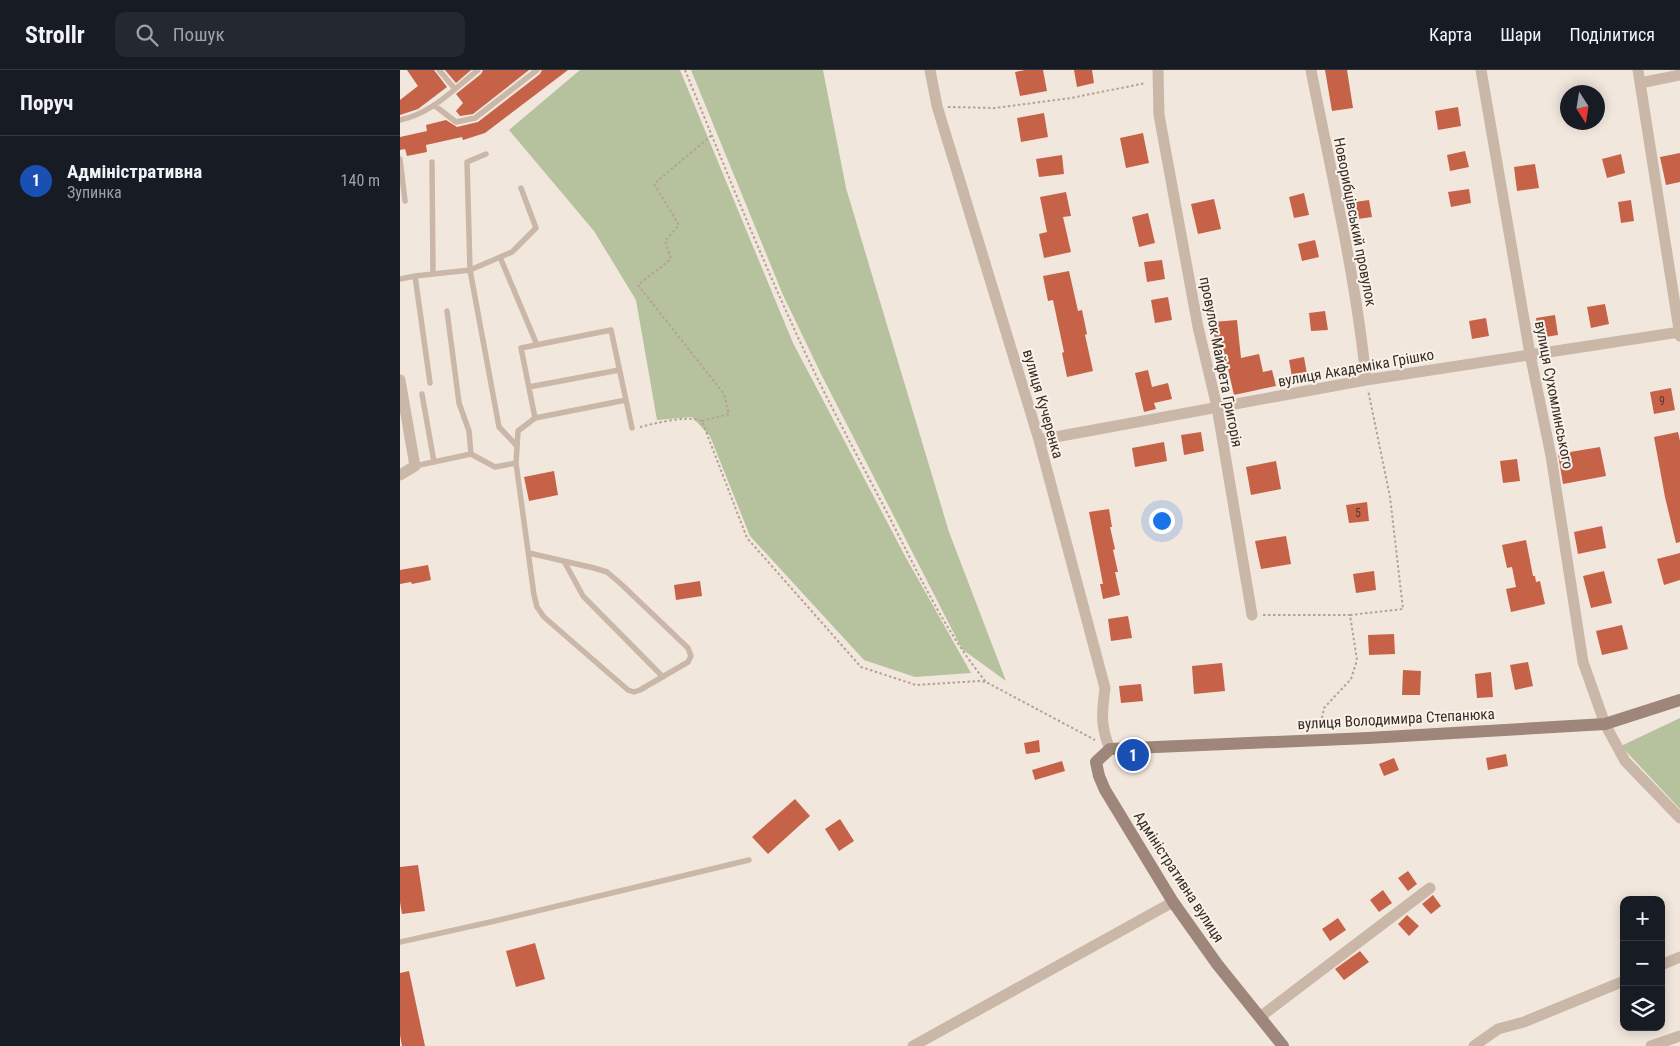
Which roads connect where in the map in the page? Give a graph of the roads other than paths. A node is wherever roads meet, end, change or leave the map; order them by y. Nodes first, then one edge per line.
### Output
1 (439, 70) edge
2 (478, 70) edge
3 (537, 70) edge
4 (930, 70) edge
5 (1311, 70) edge
6 (1481, 70) edge
7 (1638, 70) edge
8 (1158, 76) edge
9 (1680, 76) edge
10 (1640, 82) junction
11 (455, 89) junction
12 (434, 105) junction
13 (400, 120) edge
14 (486, 154) dead end
15 (400, 159) edge
16 (432, 162) dead end
17 (521, 188) dead end
18 (405, 201) dead end
19 (500, 257) junction
20 (470, 270) junction
21 (433, 274) junction
22 (415, 276) junction
23 (400, 279) edge
24 (447, 311) dead end
25 (1680, 333) edge
26 (537, 345) junction
27 (1530, 354) junction
28 (619, 370) junction
29 (400, 380) edge
30 (1366, 380) junction
31 (430, 383) dead end
32 (529, 387) junction
33 (422, 394) dead end
34 (626, 400) junction
35 (1217, 407) junction
36 (535, 418) junction
37 (632, 428) road end
38 (1038, 440) junction
39 (517, 446) junction
40 (472, 454) junction
41 (434, 462) junction
42 (516, 463) junction
43 (415, 466) junction
44 (400, 475) edge
45 (529, 553) junction
46 (564, 561) junction
47 (1252, 615) road end
48 (663, 677) junction
49 (1680, 700) edge
50 (1605, 724) junction
51 (1110, 749) junction
52 (1680, 818) edge
53 (749, 860) dead end
54 (1430, 888) dead end
55 (1173, 902) junction
56 (400, 942) edge
57 (1680, 957) edge
58 (1665, 963) edge
59 (1620, 983) edge
60 (1260, 1017) junction
61 (1680, 1036) edge
62 (913, 1046) edge
63 (1282, 1046) edge
64 (1474, 1046) edge
65 (1651, 1046) edge

1 - 11 lane
2 - 11 lane
3 - 12 lane
4 - 38 street, вулиця Кучеренка
5 - 30 street, Новорибцівський провулок
6 - 27 street, вулиця Сухомлинського
7 - 10 street
8 - 35 street, провулок Майфета Григорія
9 - 10 street
10 - 25 street
11 - 12 lane
12 - 13 lane
14 - 20 lane
15 - 18 lane
16 - 21 lane
17 - 19 lane
19 - 20 lane
19 - 26 lane
20 - 21 lane
20 - 39 lane
21 - 22 lane
22 - 23 lane
22 - 31 lane
24 - 40 lane
25 - 27 street, вулиця Академіка Грішко
26 - 28 lane
26 - 32 lane
27 - 30 street, вулиця Академіка Грішко
27 - 50 street, вулиця Сухомлинського
28 - 32 lane
28 - 34 lane
29 - 43 street
30 - 35 street, вулиця Академіка Грішко
32 - 36 lane
33 - 41 lane
34 - 36 lane
34 - 37 lane
35 - 38 street, вулиця Академіка Грішко
35 - 47 street, провулок Майфета Григорія
36 - 39 lane
38 - 51 street, вулиця Кучеренка
39 - 42 lane
40 - 41 lane
40 - 42 lane
41 - 43 lane
42 - 45 lane
43 - 44 street
45 - 46 lane
45 - 48 lane
46 - 48 lane
46 - 48 lane
49 - 50 street, вулиця Володимира Степанюка
50 - 51 street, вулиця Володимира Степанюка
50 - 52 street, вулиця Сухомлинського
51 - 55 street, Адміністративна вулиця
53 - 56 lane
54 - 60 street
55 - 60 street, Адміністративна вулиця
55 - 62 street
57 - 58 street
59 - 64 street
60 - 63 street, Адміністративна вулиця
61 - 65 street

